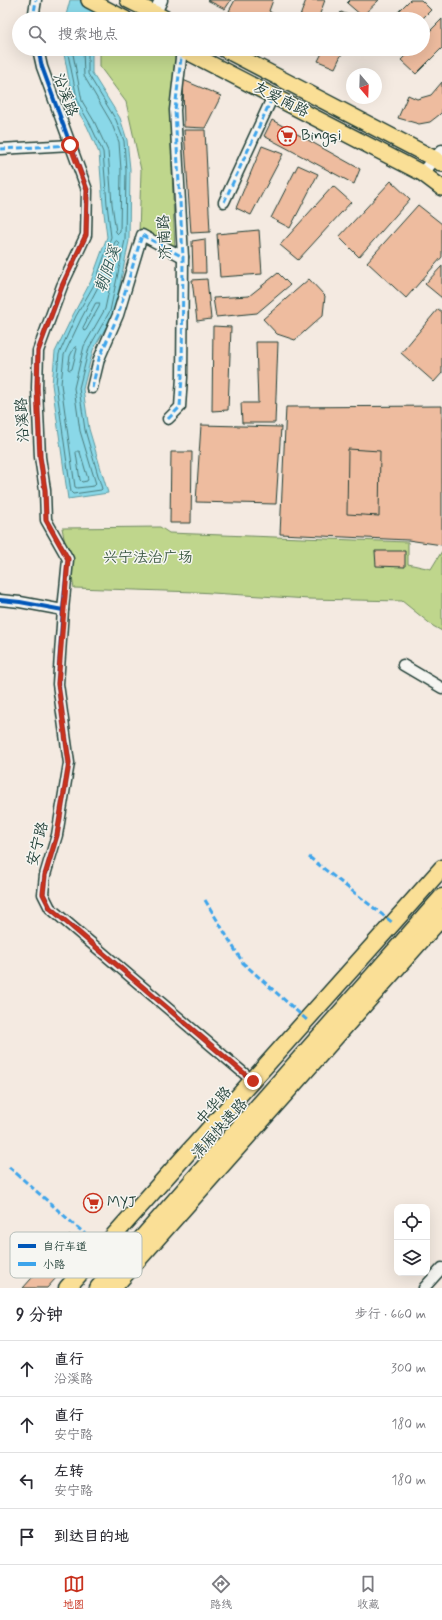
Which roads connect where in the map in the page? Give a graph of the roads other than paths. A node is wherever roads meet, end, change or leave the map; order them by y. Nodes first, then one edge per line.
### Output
1 (36, 0) edge
2 (89, 0) edge
3 (128, 0) edge
4 (156, 10) edge
5 (34, 12) edge
6 (112, 12) edge
7 (40, 56) edge
8 (181, 56) edge
9 (196, 56) edge
10 (238, 56) edge
11 (273, 96) junction
12 (70, 145) junction
13 (0, 149) edge
14 (440, 158) edge
15 (422, 173) junction
16 (442, 188) edge
17 (224, 202) dead end
18 (183, 257) junction
19 (92, 388) dead end
20 (168, 420) dead end
21 (0, 600) edge
22 (64, 610) junction
23 (403, 665) dead end
24 (442, 688) edge
25 (442, 868) edge
26 (442, 880) edge
27 (442, 897) edge
28 (442, 916) edge
29 (253, 1081) junction
30 (117, 1232) edge
31 (127, 1232) edge
32 (142, 1238) edge
33 (142, 1255) edge
34 (442, 1268) edge
35 (76, 1278) edge
36 (86, 1278) edge
37 (107, 1278) edge
38 (122, 1278) edge
39 (67, 1288) edge
40 (77, 1288) edge
41 (98, 1288) edge
42 (113, 1288) edge
43 (424, 1288) edge

1 - 5 street
2 - 6 main road
3 - 4 main road
7 - 12 street, 沿溪路
8 - 18 street, 济南路
9 - 11 main road, 友爱南路
10 - 14 main road, 友爱南路
11 - 15 main road, 友爱南路
11 - 17 street
12 - 13 street
12 - 22 street, 沿溪路
14 - 15 street
15 - 16 main road, 友爱南路
18 - 19 street
18 - 20 street, 济南路
21 - 22 street
22 - 29 street, 安宁路
23 - 24 street
25 - 29 highway, 中华路
26 - 31 highway, 清厢快速路
27 - 32 highway, 清厢快速路
28 - 33 highway
29 - 30 highway, 中华路
34 - 43 street
35 - 39 highway, 中华路
36 - 40 highway, 清厢快速路
37 - 41 highway, 清厢快速路
38 - 42 highway

